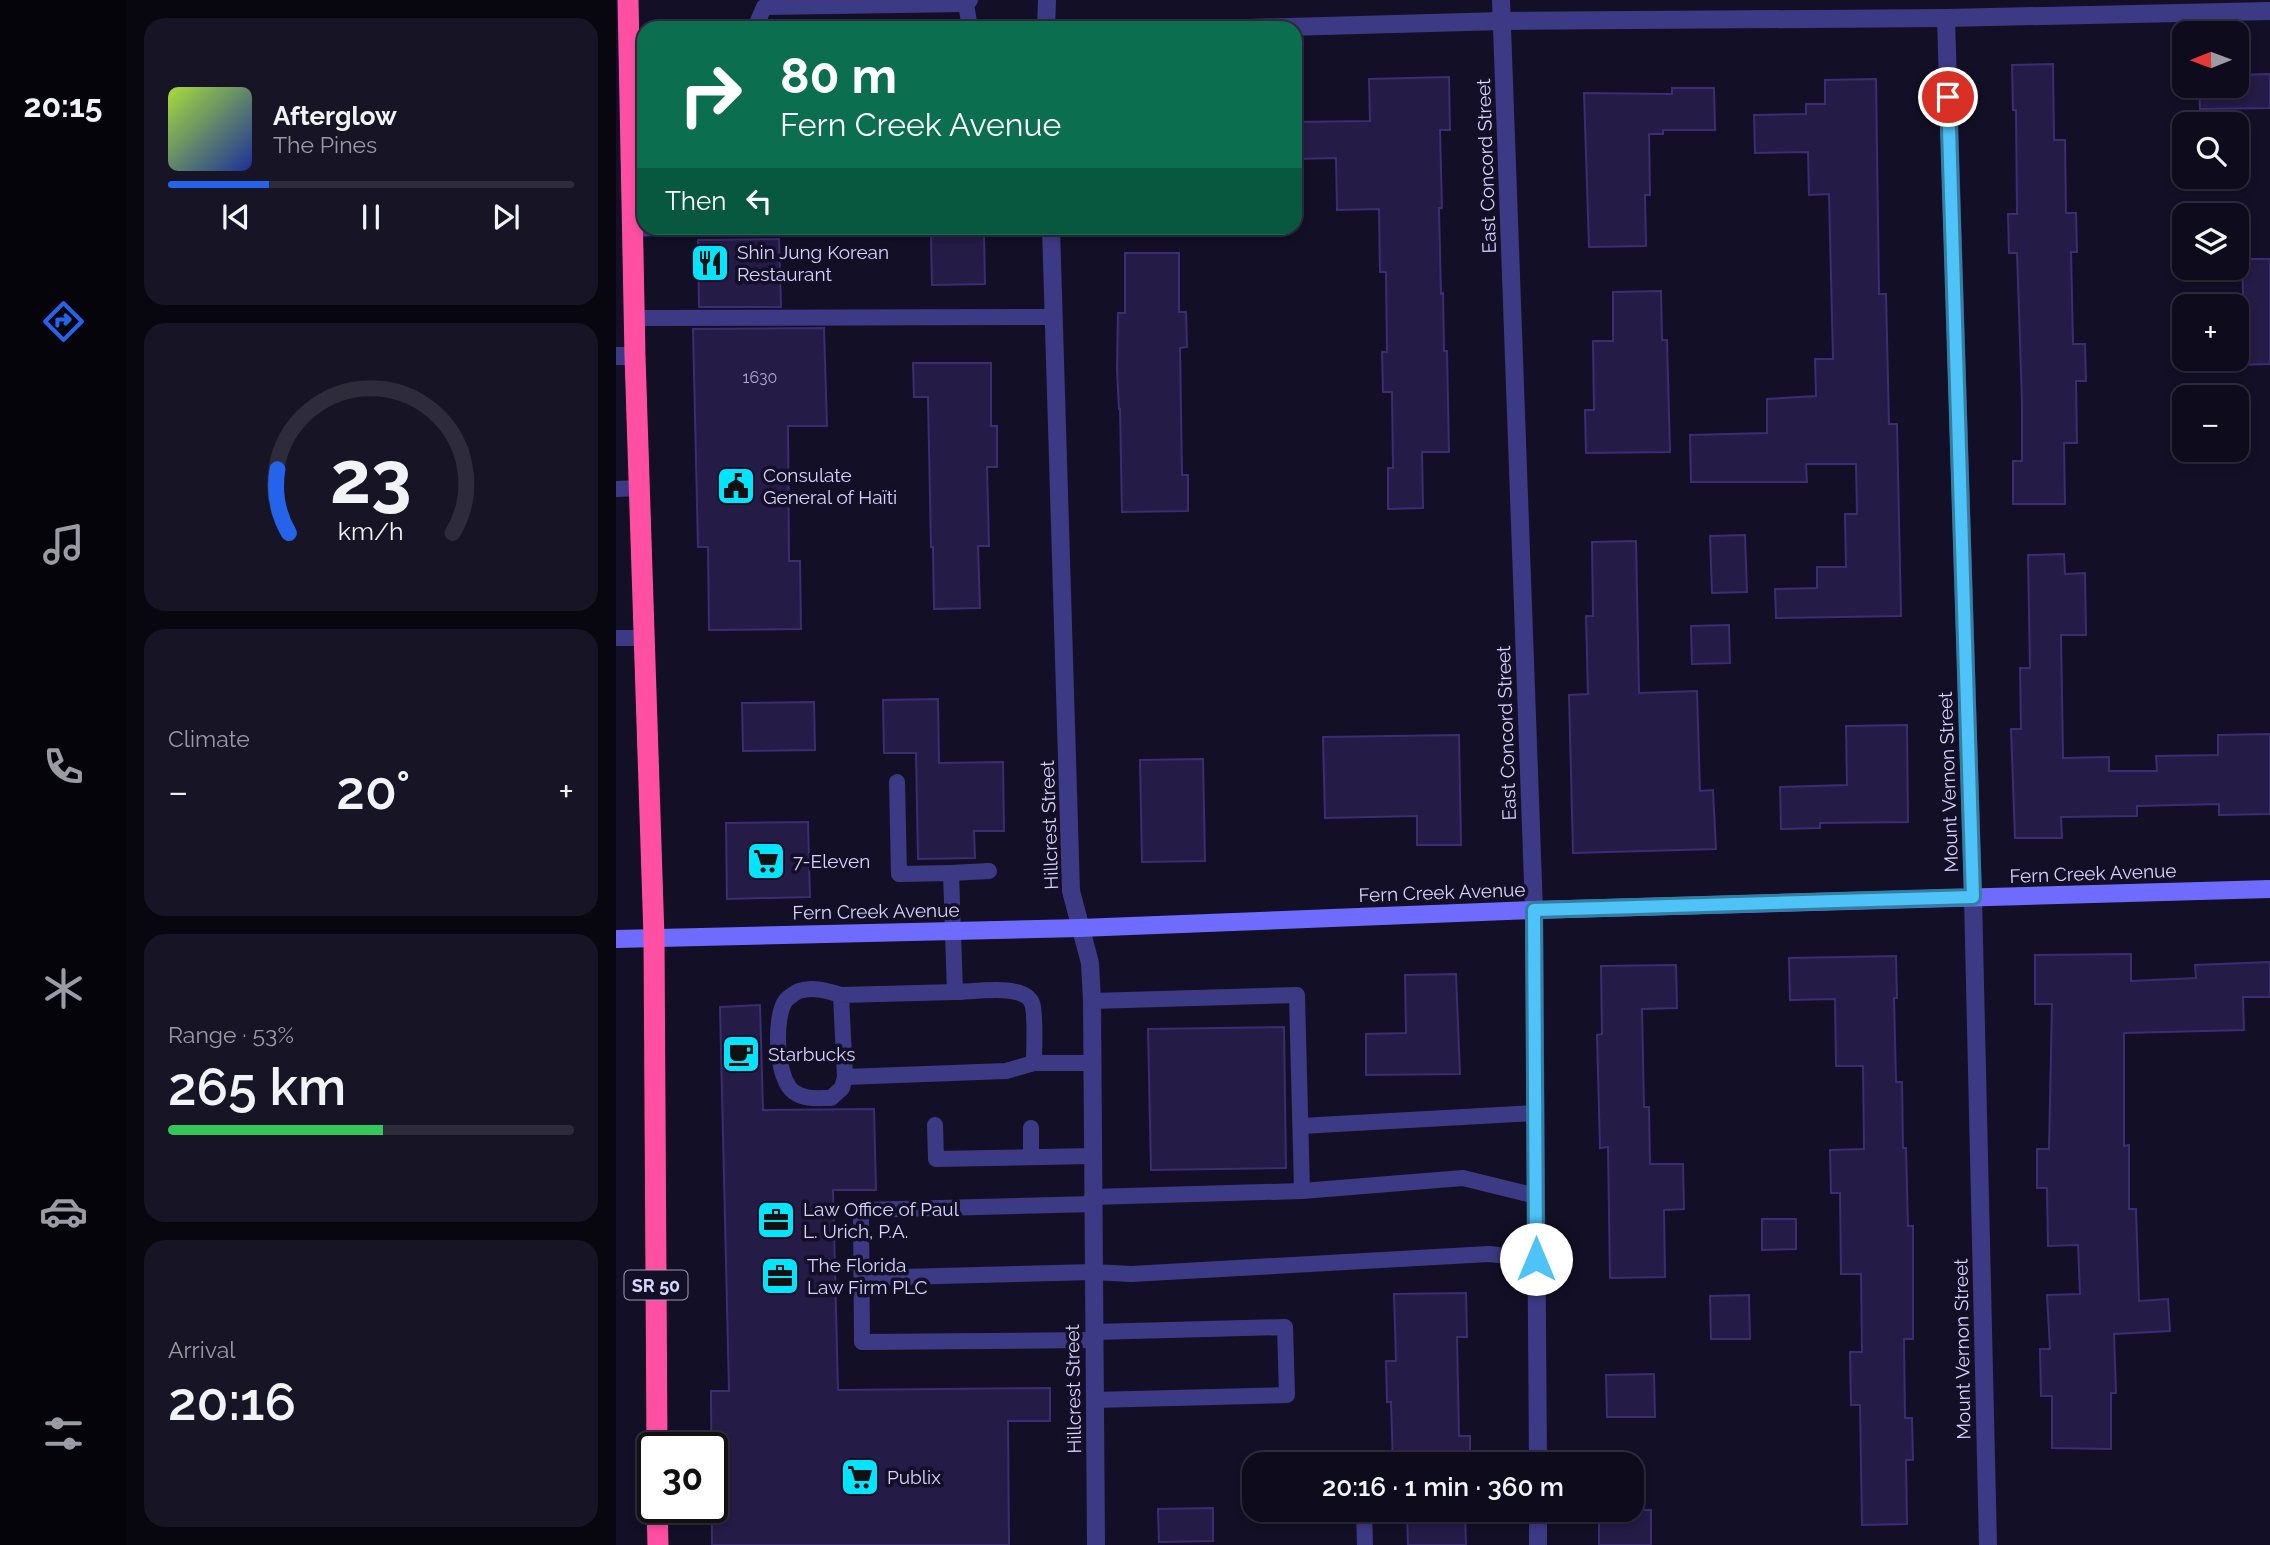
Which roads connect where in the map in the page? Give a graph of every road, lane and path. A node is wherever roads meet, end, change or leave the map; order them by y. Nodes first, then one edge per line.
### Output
1 (628, 0) edge
2 (1047, 0) edge
3 (1501, 0) edge
4 (968, 2) edge
5 (2270, 11) edge
6 (1946, 18) junction
7 (758, 21) edge
8 (969, 21) edge
9 (1046, 21) edge
10 (1502, 21) junction
11 (622, 23) edge
12 (1302, 27) edge
13 (636, 62) edge
14 (623, 111) edge
15 (623, 135) edge
16 (633, 229) junction
17 (637, 229) edge
18 (1051, 235) edge
19 (1054, 317) junction
20 (634, 318) junction
21 (626, 356) edge
22 (639, 488) junction
23 (616, 489) edge
24 (616, 638) edge
25 (644, 638) junction
26 (897, 782) dead end
27 (989, 871) dead end
28 (951, 873) junction
29 (2270, 889) edge
30 (1973, 897) junction
31 (1534, 910) junction
32 (1080, 928) junction
33 (953, 930) junction
34 (654, 937) junction
35 (616, 939) edge
36 (955, 992) junction
37 (841, 995) junction
38 (1092, 1001) junction
39 (1034, 1063) junction
40 (1092, 1063) junction
41 (845, 1077) junction
42 (1535, 1113) junction
43 (935, 1125) dead end
44 (1301, 1126) junction
45 (1031, 1128) dead end
46 (1093, 1156) junction
47 (1031, 1157) junction
48 (1302, 1191) junction
49 (1536, 1196) junction
50 (1092, 1201) junction
51 (1536, 1259) junction
52 (1093, 1272) junction
53 (862, 1278) junction
54 (1094, 1336) junction
55 (1094, 1400) junction
56 (657, 1432) edge
57 (1538, 1452) edge
58 (1364, 1522) edge
59 (1538, 1522) edge
60 (657, 1523) edge
61 (658, 1545) edge
62 (1096, 1545) edge
63 (1364, 1545) edge
64 (1538, 1545) edge
65 (1987, 1545) edge

1 - 11 highway, SR 50
2 - 9 street
3 - 10 street, East Concord Street
4 - 7 lane
4 - 8 lane
5 - 6 street
6 - 10 street
6 - 30 street, Mount Vernon Street
10 - 12 street
10 - 31 street, East Concord Street
11 - 13 highway, SR 50
13 - 14 highway, SR 50
14 - 15 highway, SR 50
15 - 16 highway, SR 50
16 - 17 lane
16 - 20 highway, SR 50
18 - 19 street, Hillcrest Street
19 - 20 lane
19 - 32 street, Hillcrest Street
20 - 21 highway, SR 50
21 - 22 highway, SR 50
22 - 23 lane
22 - 25 highway, SR 50
24 - 25 lane
25 - 34 highway, SR 50
26 - 28 lane
27 - 28 lane
28 - 33 lane
29 - 30 street, Fern Creek Avenue
30 - 31 street, Fern Creek Avenue
30 - 65 street, Mount Vernon Street
31 - 32 street, Fern Creek Avenue
31 - 42 street, East Concord Street
32 - 33 street, Fern Creek Avenue
32 - 38 street, Hillcrest Street
33 - 34 street, Fern Creek Avenue
33 - 36 lane
34 - 35 street, Fern Creek Avenue
34 - 56 highway, SR 50
36 - 37 lane
36 - 39 lane
37 - 41 lane
37 - 41 lane
38 - 40 street, Hillcrest Street
38 - 44 lane
39 - 40 lane
39 - 41 lane
40 - 46 street, Hillcrest Street
42 - 44 lane
42 - 49 street, East Concord Street
43 - 47 lane
44 - 48 lane
45 - 47 lane
46 - 47 lane
46 - 50 street, Hillcrest Street
48 - 49 lane
48 - 50 lane
49 - 51 street, East Concord Street
50 - 52 street, Hillcrest Street
50 - 53 lane
51 - 52 lane
51 - 57 street, East Concord Street
52 - 53 lane
52 - 54 street, Hillcrest Street
53 - 54 lane
54 - 55 street, Hillcrest Street
54 - 55 lane
55 - 62 street, Hillcrest Street
58 - 63 lane
59 - 64 street
60 - 61 highway

